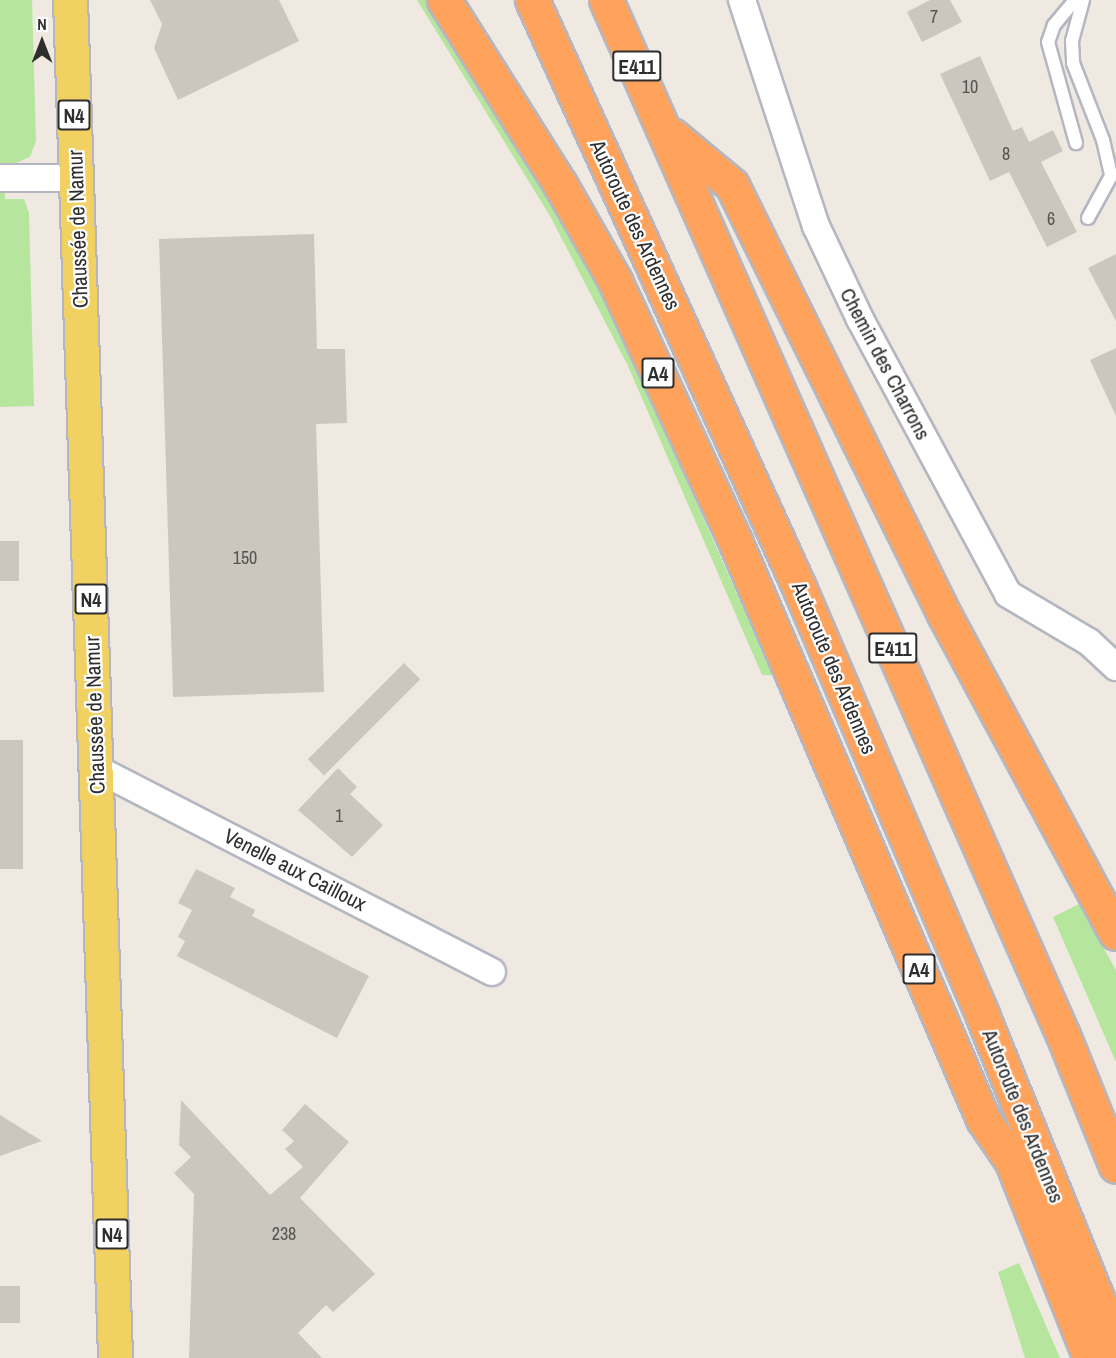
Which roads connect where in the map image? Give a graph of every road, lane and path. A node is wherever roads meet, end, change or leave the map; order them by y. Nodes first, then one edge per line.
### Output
1 (70, 0) edge
2 (444, 0) edge
3 (532, 0) edge
4 (606, 0) edge
5 (742, 0) edge
6 (1075, 0) edge
7 (1083, 0) edge
8 (667, 131) junction
9 (1076, 143) dead end
10 (0, 178) edge
11 (76, 178) junction
12 (1088, 218) dead end
13 (763, 506) junction
14 (1116, 667) edge
15 (97, 769) junction
16 (1116, 933) edge
17 (492, 972) dead end
18 (1015, 1166) junction
19 (1116, 1166) edge
20 (1116, 1345) edge
21 (115, 1358) edge
22 (1090, 1358) edge

1 - 11 main road, Chaussée de Namur / N4
2 - 18 highway, A4
3 - 13 highway, Autoroute des Ardennes
4 - 8 highway, E411
5 - 14 street, Chemin des Charrons
6 - 9 lane
7 - 12 lane
8 - 16 highway
8 - 19 highway, E411
10 - 11 street
11 - 15 main road, Chaussée de Namur / N4
13 - 18 highway
13 - 20 highway, Autoroute des Ardennes
15 - 17 street, Venelle aux Cailloux
15 - 21 main road, Chaussée de Namur / N4
18 - 22 highway

